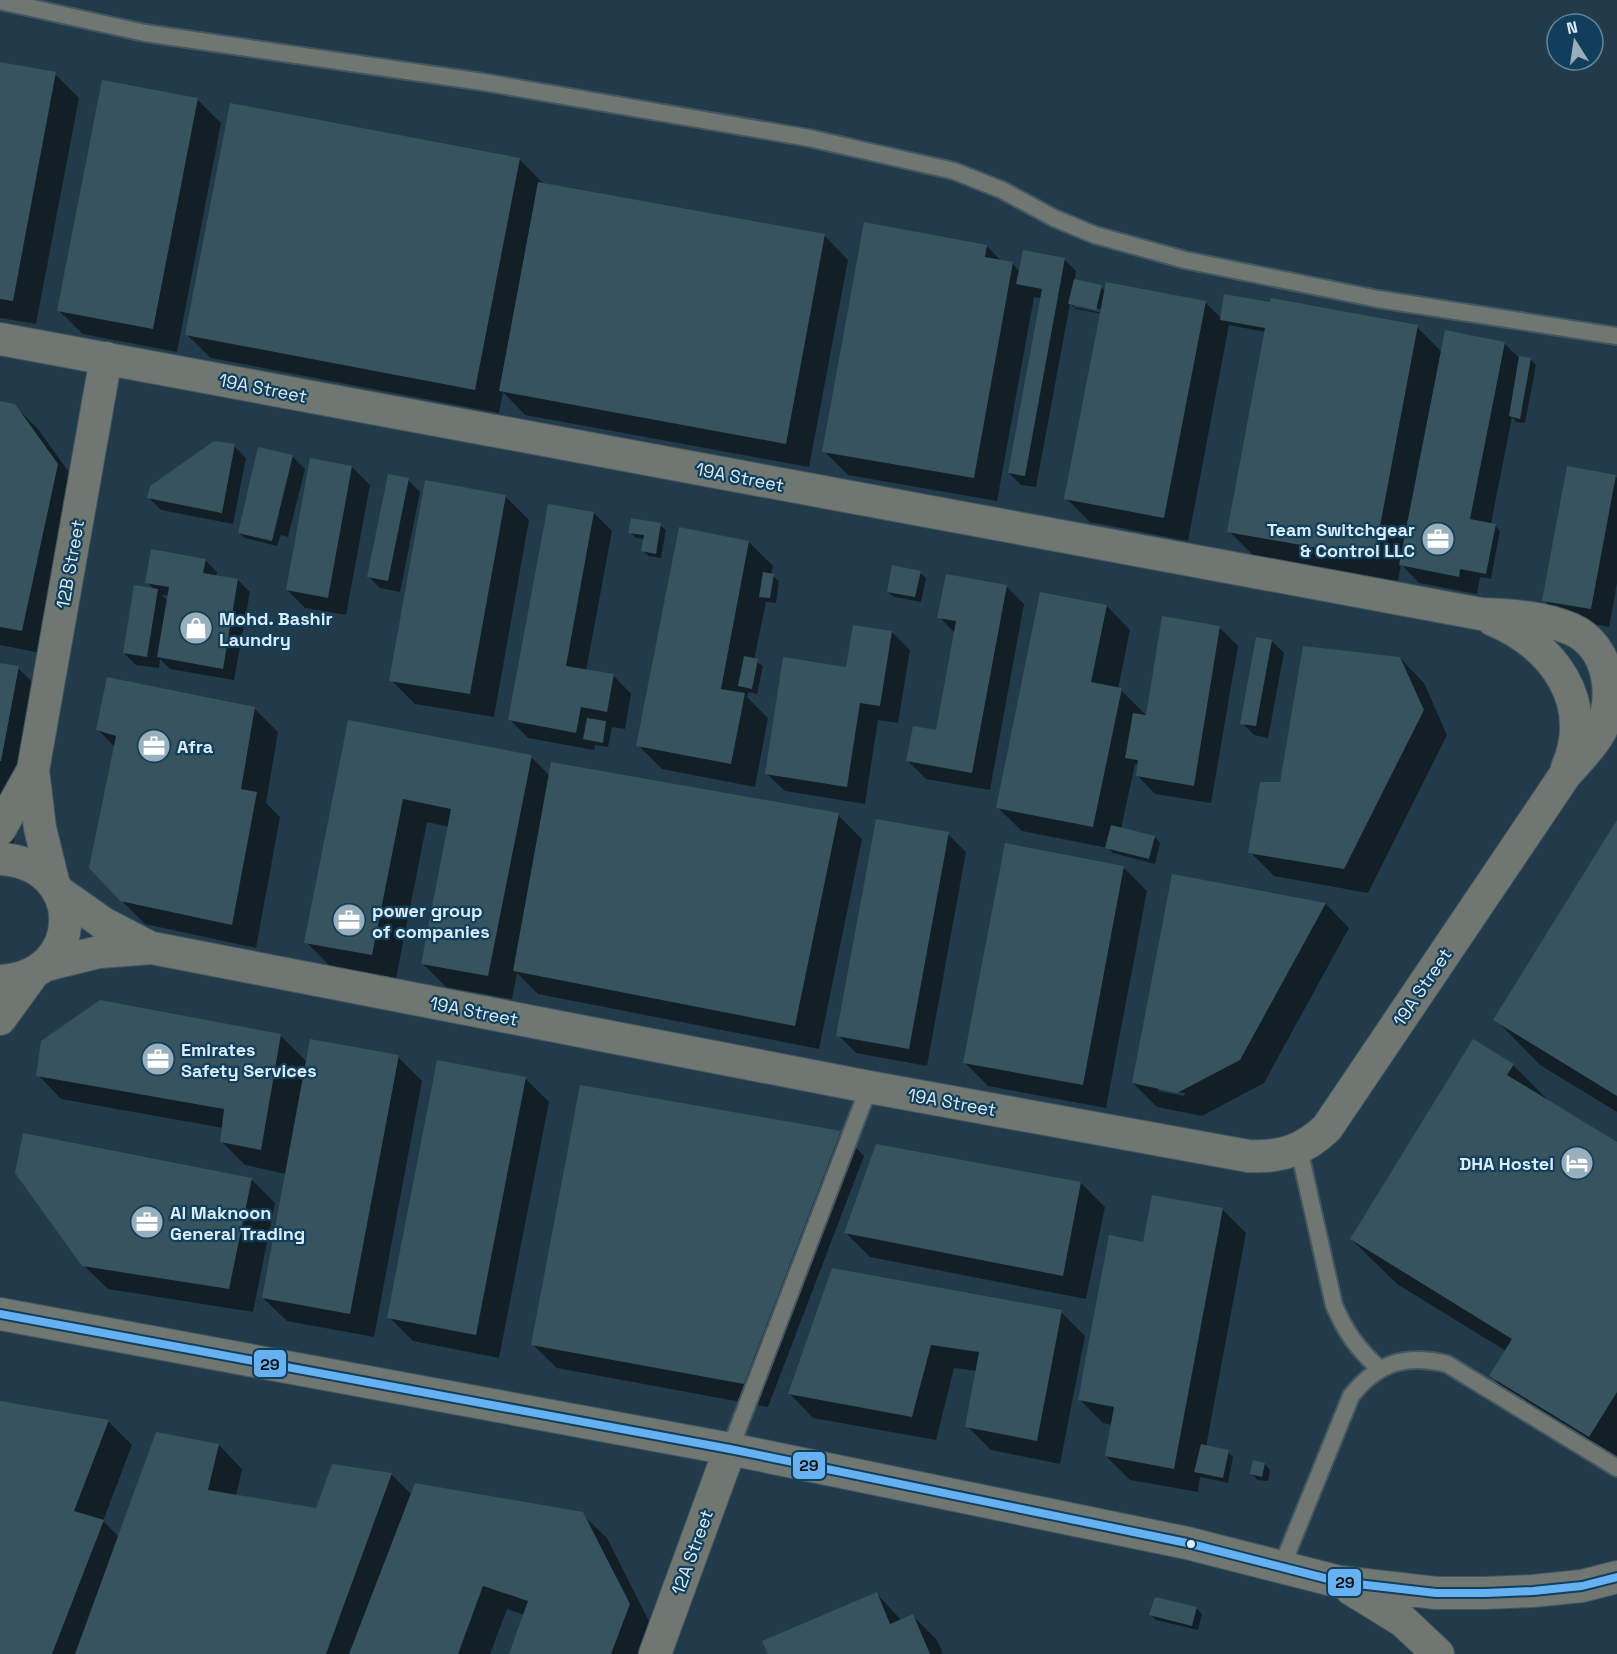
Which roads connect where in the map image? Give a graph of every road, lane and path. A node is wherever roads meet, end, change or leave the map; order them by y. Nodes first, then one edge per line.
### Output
1 (0, 1) edge
2 (1617, 336) edge
3 (0, 339) edge
4 (106, 358) junction
5 (1481, 614) junction
6 (1613, 677) edge
7 (33, 770) junction
8 (1565, 775) junction
9 (0, 829) edge
10 (0, 859) edge
11 (57, 888) junction
12 (152, 948) junction
13 (39, 970) junction
14 (0, 981) edge
15 (0, 1019) edge
16 (869, 1087) junction
17 (1299, 1149) junction
18 (0, 1314) edge
19 (1380, 1369) junction
20 (729, 1449) junction
21 (1617, 1468) edge
22 (1282, 1566) junction
23 (1617, 1577) edge
24 (1340, 1582) junction
25 (655, 1654) edge
26 (1438, 1654) edge

1 - 2 lane
3 - 4 street, 19A Street
4 - 5 street, 19A Street
4 - 7 street, 12B Street
5 - 6 street
5 - 8 street
6 - 8 street
7 - 9 street
7 - 11 street
8 - 17 street, 19A Street
10 - 11 street
11 - 12 street
11 - 13 street
12 - 13 street
12 - 16 street, 19A Street
13 - 14 street
13 - 15 street
16 - 17 street, 19A Street
16 - 20 lane
17 - 19 lane
18 - 20 street
19 - 21 lane
19 - 22 lane
20 - 22 street
20 - 25 street, 12A Street
22 - 24 street
23 - 24 street
24 - 26 street

